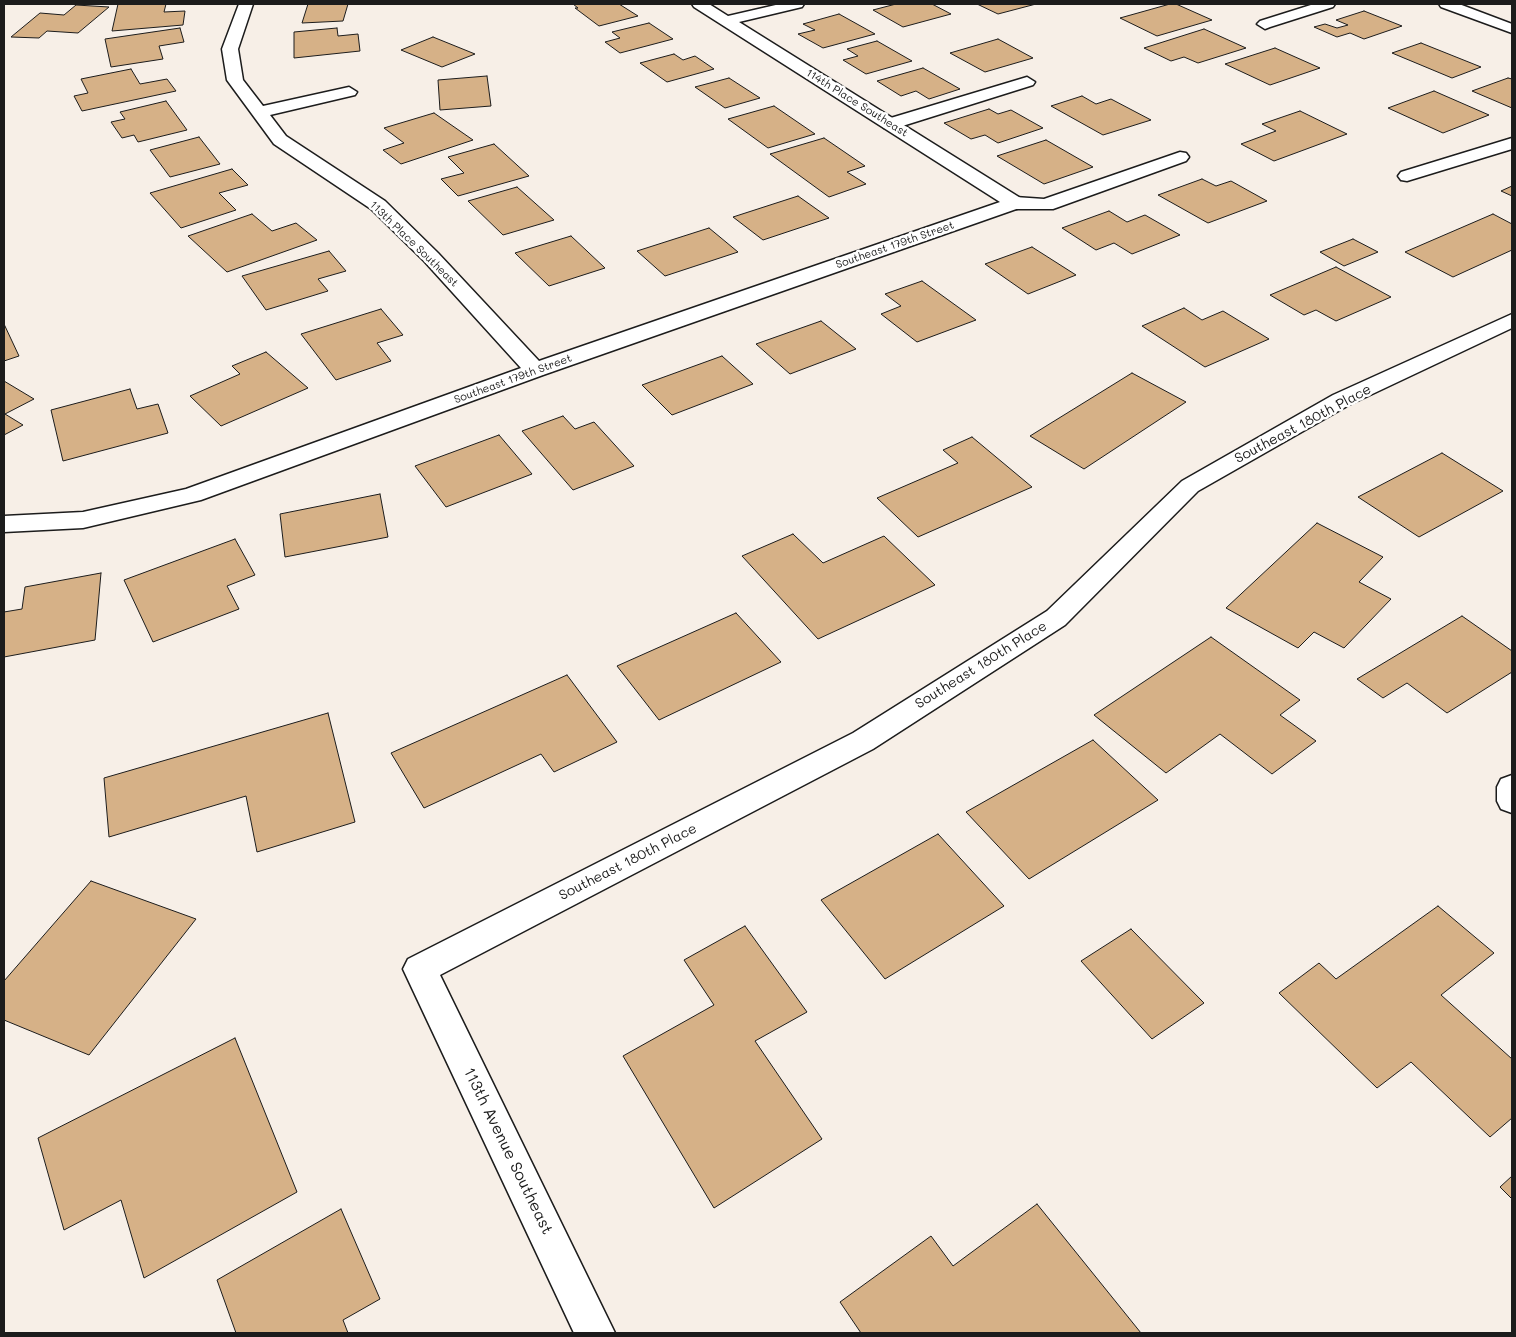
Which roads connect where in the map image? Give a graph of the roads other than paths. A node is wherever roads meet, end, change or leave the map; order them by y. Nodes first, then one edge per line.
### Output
1 (246, 4) edge
2 (699, 4) edge
3 (797, 4) edge
4 (1328, 4) edge
5 (1446, 4) edge
6 (726, 21) junction
7 (1265, 24) dead end
8 (1512, 29) edge
9 (1027, 82) dead end
10 (349, 92) dead end
11 (259, 112) junction
12 (890, 124) junction
13 (1512, 143) edge
14 (1180, 157) dead end
15 (1407, 176) dead end
16 (1015, 203) junction
17 (1512, 320) edge
18 (536, 370) junction
19 (4, 524) edge
20 (1512, 787) edge
21 (1512, 801) edge
22 (420, 969) joint
23 (595, 1333) edge

1 - 11 street, 113th Place Southeast
2 - 6 street, 114th Place Southeast
3 - 6 street
4 - 7 street
5 - 8 street
6 - 12 street, 114th Place Southeast
9 - 12 street
10 - 11 street
11 - 18 street, 113th Place Southeast
12 - 16 street, 114th Place Southeast
13 - 15 street
14 - 16 street
16 - 18 street, Southeast 179th Street
17 - 22 street, Southeast 180th Place
18 - 19 street, Southeast 179th Street
20 - 21 street
22 - 23 street, 113th Avenue Southeast

